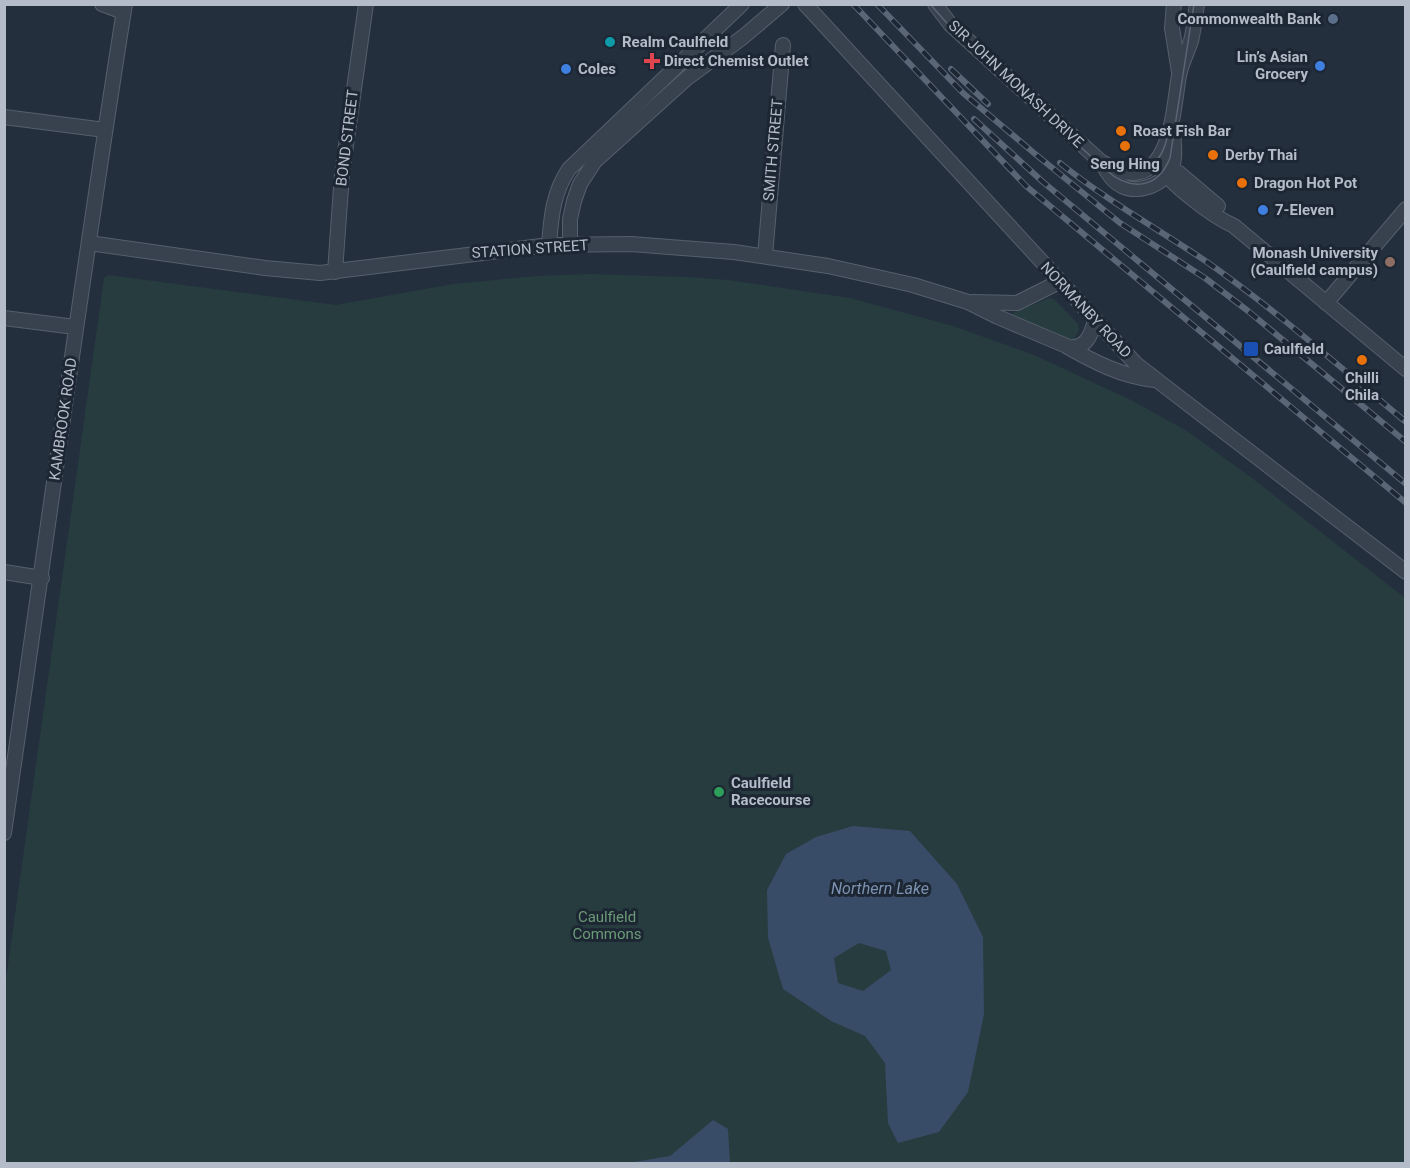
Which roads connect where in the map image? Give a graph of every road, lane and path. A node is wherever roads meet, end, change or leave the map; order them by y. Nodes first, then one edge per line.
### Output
1 (102, 4) edge
2 (366, 4) edge
3 (742, 4) edge
4 (782, 4) edge
5 (805, 4) edge
6 (935, 4) edge
7 (1174, 4) edge
8 (1197, 4) edge
9 (124, 8) edge
10 (783, 45) dead end
11 (1179, 74) junction
12 (4, 117) edge
13 (1173, 119) junction
14 (105, 130) junction
15 (1100, 161) junction
16 (1157, 162) junction
17 (1168, 172) junction
18 (1406, 209) edge
19 (89, 243) junction
20 (549, 245) junction
21 (570, 245) junction
22 (765, 256) junction
23 (335, 272) junction
24 (1059, 282) junction
25 (968, 302) junction
26 (1326, 303) junction
27 (4, 318) edge
28 (1095, 321) junction
29 (75, 327) junction
30 (1064, 345) junction
31 (1406, 369) edge
32 (1156, 380) junction
33 (4, 572) edge
34 (1406, 572) edge
35 (42, 578) junction
36 (4, 833) edge

1 - 9 street
2 - 23 street, BOND STREET
3 - 20 street
4 - 21 street
5 - 24 street, NORMANBY ROAD
6 - 15 street, SIR JOHN MONASH DRIVE
7 - 11 street
8 - 11 street
9 - 14 street, KAMBROOK ROAD
10 - 22 street, SMITH STREET
11 - 13 street
12 - 14 street
13 - 16 street
13 - 17 street
14 - 19 street, KAMBROOK ROAD
15 - 16 street, SIR JOHN MONASH DRIVE
15 - 17 street, SIR JOHN MONASH DRIVE
16 - 17 street
17 - 26 street
18 - 26 street
19 - 23 street, STATION STREET
19 - 29 street, KAMBROOK ROAD
20 - 21 street, STATION STREET
20 - 23 street, STATION STREET
21 - 22 street, STATION STREET
22 - 25 street, STATION STREET
24 - 25 street, STATION STREET
24 - 28 street, NORMANBY ROAD
25 - 30 street, STATION STREET
26 - 31 street
27 - 29 street
28 - 30 street
28 - 32 street, NORMANBY ROAD
29 - 35 street, KAMBROOK ROAD
30 - 32 street, STATION STREET
32 - 34 street, NORMANBY ROAD
33 - 35 street
35 - 36 street, KAMBROOK ROAD

